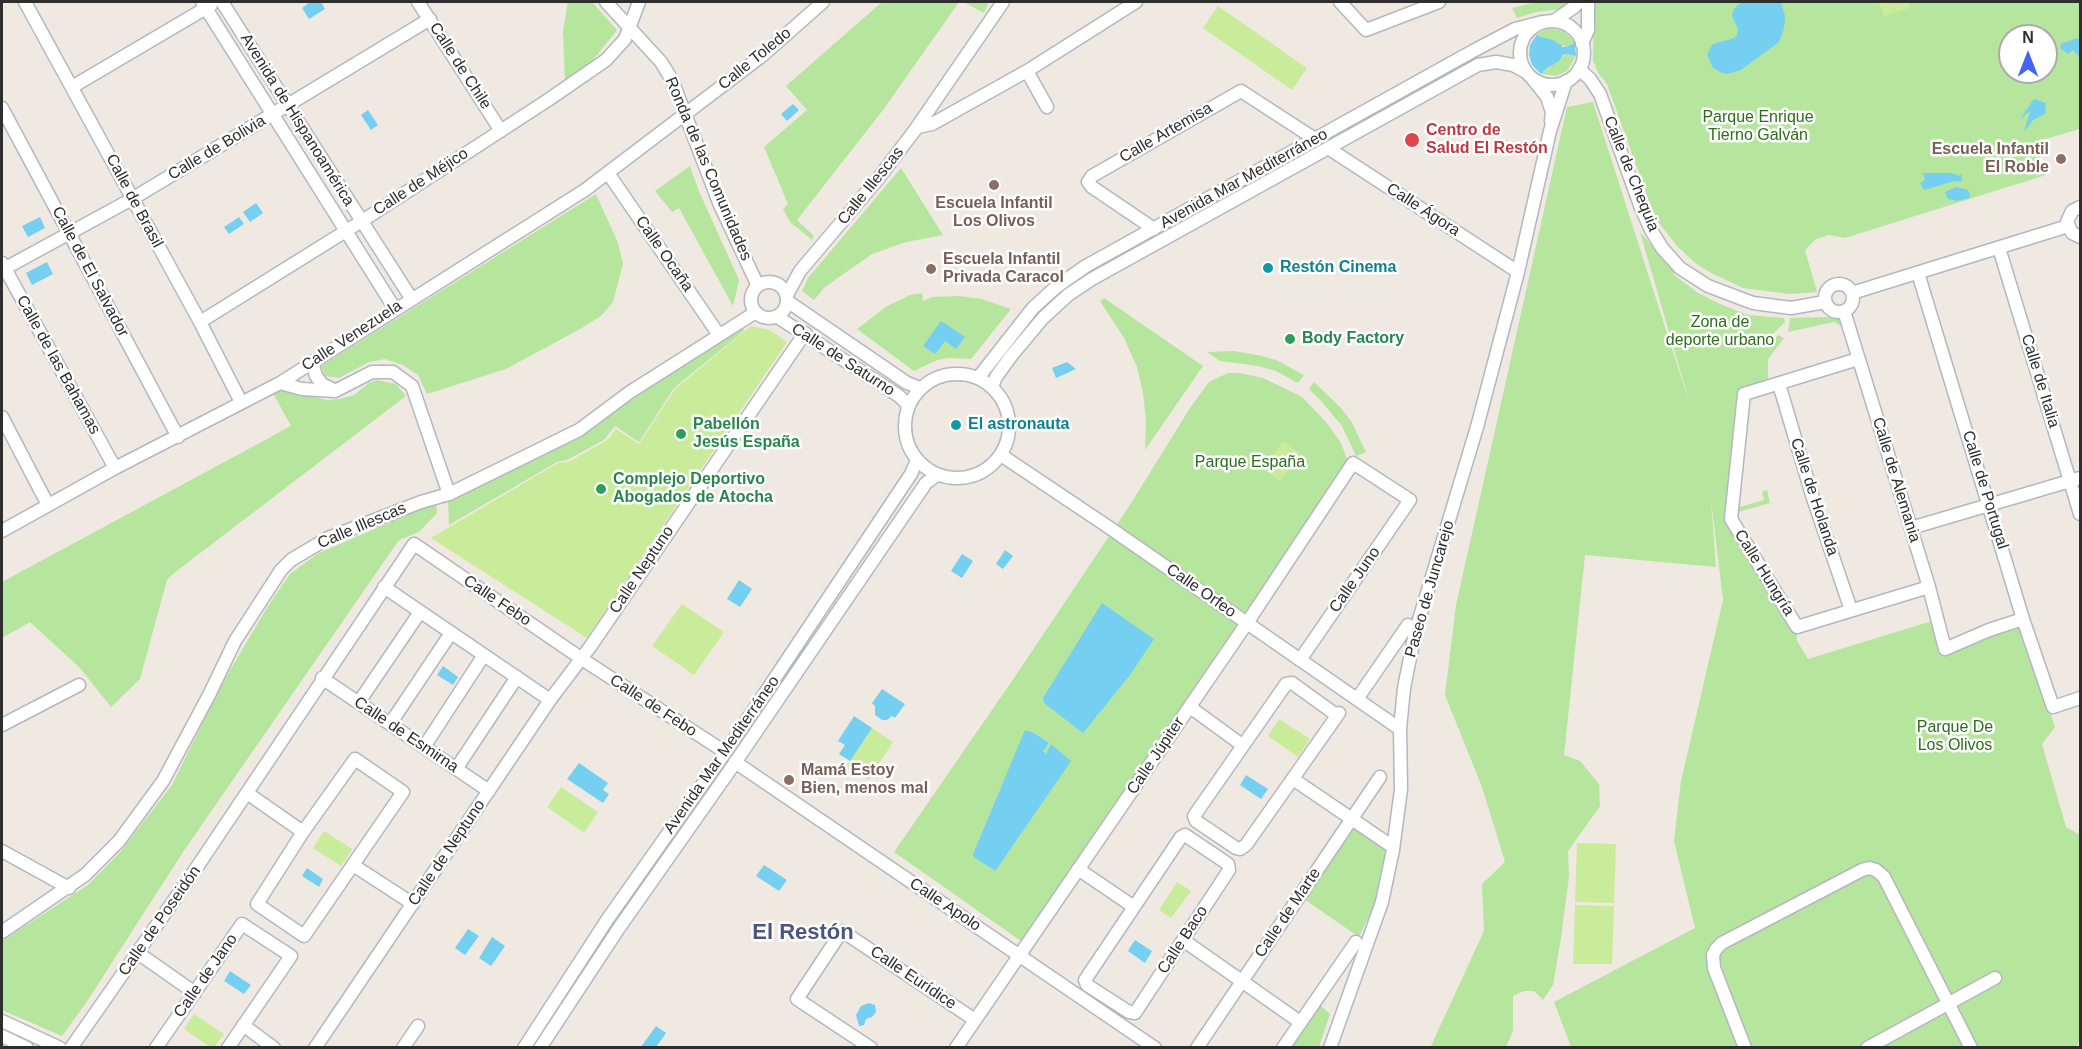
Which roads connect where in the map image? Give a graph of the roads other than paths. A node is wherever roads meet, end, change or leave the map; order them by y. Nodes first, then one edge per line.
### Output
1 (25, 2) edge
2 (222, 2) edge
3 (418, 2) edge
4 (606, 2) edge
5 (639, 2) edge
6 (823, 2) edge
7 (1004, 2) edge
8 (1136, 2) edge
9 (1340, 2) edge
10 (1439, 2) edge
11 (1579, 2) edge
12 (1588, 2) edge
13 (209, 4) edge
14 (430, 20) junction
15 (1548, 22) junction
16 (630, 28) junction
17 (1582, 44) junction
18 (1579, 69) junction
19 (1027, 71) junction
20 (1529, 74) junction
21 (1566, 81) junction
22 (72, 87) junction
23 (938, 98) junction
24 (288, 105) junction
25 (1047, 107) dead end
26 (2, 108) edge
27 (273, 114) junction
28 (950, 114) junction
29 (686, 115) junction
30 (917, 128) junction
31 (501, 131) junction
32 (1550, 131) junction
33 (1315, 139) junction
34 (1328, 148) junction
35 (608, 173) junction
36 (132, 199) junction
37 (2080, 207) edge
38 (362, 221) junction
39 (2068, 226) junction
40 (1154, 229) junction
41 (346, 231) junction
42 (70, 234) junction
43 (2080, 237) edge
44 (1999, 248) junction
45 (3, 267) edge
46 (800, 271) junction
47 (1518, 272) junction
48 (1918, 273) junction
49 (777, 283) junction
50 (758, 286) junction
51 (1852, 293) junction
52 (411, 298) junction
53 (787, 298) junction
54 (1825, 302) junction
55 (395, 309) junction
56 (1844, 311) junction
57 (756, 312) junction
58 (776, 316) junction
59 (200, 322) junction
60 (805, 333) junction
61 (719, 335) junction
62 (1858, 359) junction
63 (312, 362) junction
64 (978, 378) junction
65 (280, 382) junction
66 (1779, 384) junction
67 (992, 387) junction
68 (920, 388) junction
69 (335, 391) junction
70 (242, 402) junction
71 (908, 405) junction
72 (2, 417) edge
73 (178, 437) junction
74 (1001, 455) junction
75 (917, 460) junction
76 (1353, 463) joint
77 (115, 468) junction
78 (937, 475) junction
79 (2075, 479) edge
80 (448, 494) junction
81 (48, 505) junction
82 (1990, 505) junction
83 (2080, 514) edge
84 (1911, 528) junction
85 (2, 531) edge
86 (414, 544) joint
87 (384, 587) junction
88 (1929, 587) junction
89 (1851, 610) junction
90 (420, 612) junction
91 (2023, 619) junction
92 (1247, 623) junction
93 (1408, 625) dead end
94 (451, 633) junction
95 (484, 655) junction
96 (581, 658) junction
97 (1300, 660) junction
98 (516, 677) junction
99 (322, 678) junction
100 (79, 685) dead end
101 (2080, 698) edge
102 (1357, 699) junction
103 (550, 700) junction
104 (359, 702) junction
105 (1190, 707) junction
106 (390, 724) junction
107 (2, 725) edge
108 (1400, 729) junction
109 (1242, 745) junction
110 (424, 747) junction
111 (725, 753) junction
112 (735, 762) junction
113 (456, 769) junction
114 (1380, 777) dead end
115 (1293, 779) junction
116 (489, 791) junction
117 (247, 793) junction
118 (1352, 819) junction
119 (303, 832) junction
120 (1393, 847) junction
121 (2, 851) edge
122 (353, 865) junction
123 (1078, 869) junction
124 (69, 888) junction
125 (413, 904) junction
126 (1134, 907) junction
127 (2, 931) edge
128 (1183, 940) junction
129 (1356, 942) dead end
130 (138, 953) junction
131 (1020, 954) junction
132 (1995, 978) dead end
133 (1242, 981) junction
134 (195, 993) junction
135 (1950, 1003) junction
136 (975, 1020) junction
137 (2, 1021) edge
138 (1300, 1022) junction
139 (243, 1025) junction
140 (417, 1026) dead end
141 (2, 1036) edge
142 (27, 1047) edge
143 (60, 1047) edge
144 (71, 1047) edge
145 (156, 1047) edge
146 (228, 1047) edge
147 (274, 1047) edge
148 (315, 1047) edge
149 (403, 1047) edge
150 (524, 1047) edge
151 (540, 1047) edge
152 (872, 1047) edge
153 (956, 1047) edge
154 (1155, 1047) edge
155 (1197, 1047) edge
156 (1283, 1047) edge
157 (1330, 1047) edge
158 (1745, 1047) edge
159 (1867, 1047) edge
160 (1971, 1047) edge

1 - 22 street, Calle de Brasil
2 - 24 street, Avenida de Hispanoamérica
3 - 14 street, Calle de Chile
4 - 16 street, Ronda de las Comunidades
5 - 16 street, Calle de Méjico
6 - 29 street, Calle Toledo
7 - 23 street, Calle Illescas
8 - 19 street
9 - 10 street
11 - 15 street
12 - 17 street
13 - 22 street
13 - 27 street, Avenida de Hispanoamérica
14 - 24 street, Calle de Bolivia
14 - 31 street, Calle de Chile
15 - 17 street
15 - 20 street
15 - 33 street, Avenida Mar Mediterráneo
16 - 29 street, Ronda de las Comunidades
16 - 31 street, Calle de Méjico
17 - 18 street
18 - 21 street
18 - 54 street, Calle de Chequia
19 - 25 street
19 - 28 street
20 - 21 street
20 - 32 street, Paseo de Juncarejo
20 - 34 street, Avenida Mar Mediterráneo
21 - 32 street, Paseo de Juncarejo
22 - 36 street, Calle de Brasil
23 - 28 street
23 - 30 street, Calle Illescas
24 - 27 street, Calle de Bolivia
24 - 38 street, Avenida de Hispanoamérica
26 - 42 street, Calle de El Salvador
27 - 36 street, Calle de Bolivia
27 - 41 street, Avenida de Hispanoamérica
28 - 30 street
29 - 35 street, Calle Venezuela
29 - 50 street, Ronda de las Comunidades
30 - 46 street, Calle Illescas
31 - 38 street, Calle de Méjico
32 - 47 street, Paseo de Juncarejo
33 - 40 street, Avenida Mar Mediterráneo
33 - 40 street, Calle Artemisa
34 - 47 street, Calle Ágora
34 - 67 street, Avenida Mar Mediterráneo
35 - 52 street, Calle Venezuela
35 - 61 street, Calle Ocaña
36 - 42 street, Calle de Bolivia
36 - 59 street, Calle de Brasil
37 - 39 street
38 - 41 street, Calle de Méjico
38 - 52 street, Avenida de Hispanoamérica
39 - 43 street
39 - 44 street
40 - 64 street, Avenida Mar Mediterráneo
41 - 55 street, Avenida de Hispanoamérica
41 - 59 street, Calle de Méjico
42 - 45 street, Calle de Bolivia
42 - 73 street, Calle de El Salvador
44 - 48 street
44 - 79 street, Calle de Italia
45 - 77 street, Calle de las Bahamas
46 - 49 street, Calle Illescas
46 - 53 street, Calle Illescas
47 - 108 street, Paseo de Juncarejo
48 - 51 street
48 - 82 street, Calle de Portugal
49 - 50 street
49 - 53 street
50 - 57 street
51 - 54 street
51 - 56 street
52 - 55 street, Calle Venezuela
53 - 58 street
53 - 68 street, Calle de Saturno
54 - 56 street
55 - 63 street, Calle Venezuela
56 - 62 street, Calle de Alemania
57 - 58 street
57 - 61 street, Calle Illescas
58 - 60 street, Calle de Saturno
59 - 70 street, Calle de Brasil
60 - 71 street, Calle de Saturno
60 - 96 street, Calle Neptuno
61 - 80 street, Calle Illescas
62 - 66 street, Calle Hungría
62 - 84 street, Calle de Alemania
63 - 65 street, Calle Venezuela
63 - 69 street
64 - 67 street
64 - 68 street
65 - 69 street
65 - 70 street, Calle Venezuela
66 - 89 street, Calle de Holanda
66 - 89 street, Calle Hungría
67 - 74 street
68 - 71 street
69 - 80 street
70 - 73 street, Calle Venezuela
71 - 75 street
72 - 81 street
73 - 77 street, Calle Venezuela
74 - 78 street
74 - 92 street, Calle Orfeo
75 - 78 street
75 - 111 street, Avenida Mar Mediterráneo
76 - 92 street, Calle Júpiter
76 - 97 street, Calle Juno
77 - 81 street, Calle Venezuela
78 - 112 street, Avenida Mar Mediterráneo
79 - 82 street
79 - 83 street, Calle de Italia
80 - 124 street, Calle Illescas
81 - 85 street, Calle Venezuela
82 - 84 street
82 - 91 street, Calle de Portugal
84 - 88 street, Calle de Alemania
86 - 87 street, Calle de Poseidón
86 - 96 street, Calle Febo
87 - 90 street
87 - 99 street, Calle de Poseidón
88 - 89 street, Calle Hungría
88 - 91 street, Calle de Alemania
90 - 94 street
90 - 104 street
91 - 101 street, Calle de Portugal
92 - 97 street, Calle Orfeo
92 - 105 street, Calle Júpiter
93 - 102 street
94 - 95 street
94 - 106 street
95 - 98 street
95 - 110 street
96 - 103 street, Calle de Neptuno
96 - 111 street, Calle de Febo
97 - 102 street, Calle Orfeo
98 - 103 street
98 - 113 street
99 - 104 street, Calle de Esmirna
99 - 117 street, Calle de Poseidón
100 - 107 street
102 - 108 street, Calle Orfeo
103 - 116 street, Calle de Neptuno
104 - 106 street, Calle de Esmirna
105 - 109 street
105 - 123 street, Calle Júpiter
106 - 110 street, Calle de Esmirna
108 - 120 street, Paseo de Juncarejo
109 - 115 street
109 - 115 street
110 - 113 street, Calle de Esmirna
111 - 150 street, Avenida Mar Mediterráneo
112 - 131 street, Calle Apolo
112 - 151 street, Avenida Mar Mediterráneo
113 - 116 street, Calle de Esmirna
114 - 118 street, Calle de Marte
115 - 118 street
116 - 125 street, Calle de Neptuno
117 - 119 street
117 - 130 street, Calle de Poseidón
118 - 120 street
118 - 133 street, Calle de Marte
119 - 122 street
119 - 122 street
120 - 157 street, Paseo de Juncarejo
121 - 124 street
122 - 125 street
123 - 126 street
123 - 131 street, Calle Júpiter
124 - 127 street, Calle Illescas
125 - 148 street, Calle de Neptuno
126 - 128 street, Calle Baco
126 - 128 street, Calle Baco
128 - 133 street
129 - 138 street
130 - 134 street
130 - 144 street, Calle de Poseidón
131 - 136 street, Calle Júpiter
131 - 154 street, Calle Apolo
132 - 135 street
133 - 138 street
133 - 155 street, Calle de Marte
134 - 139 street, Calle de Jano
134 - 145 street, Calle de Jano
135 - 158 street
135 - 159 street
135 - 160 street
136 - 152 street, Calle Eurídice
136 - 153 street, Calle Júpiter
137 - 143 street
138 - 156 street
139 - 146 street
139 - 147 street
140 - 149 street
141 - 142 street

